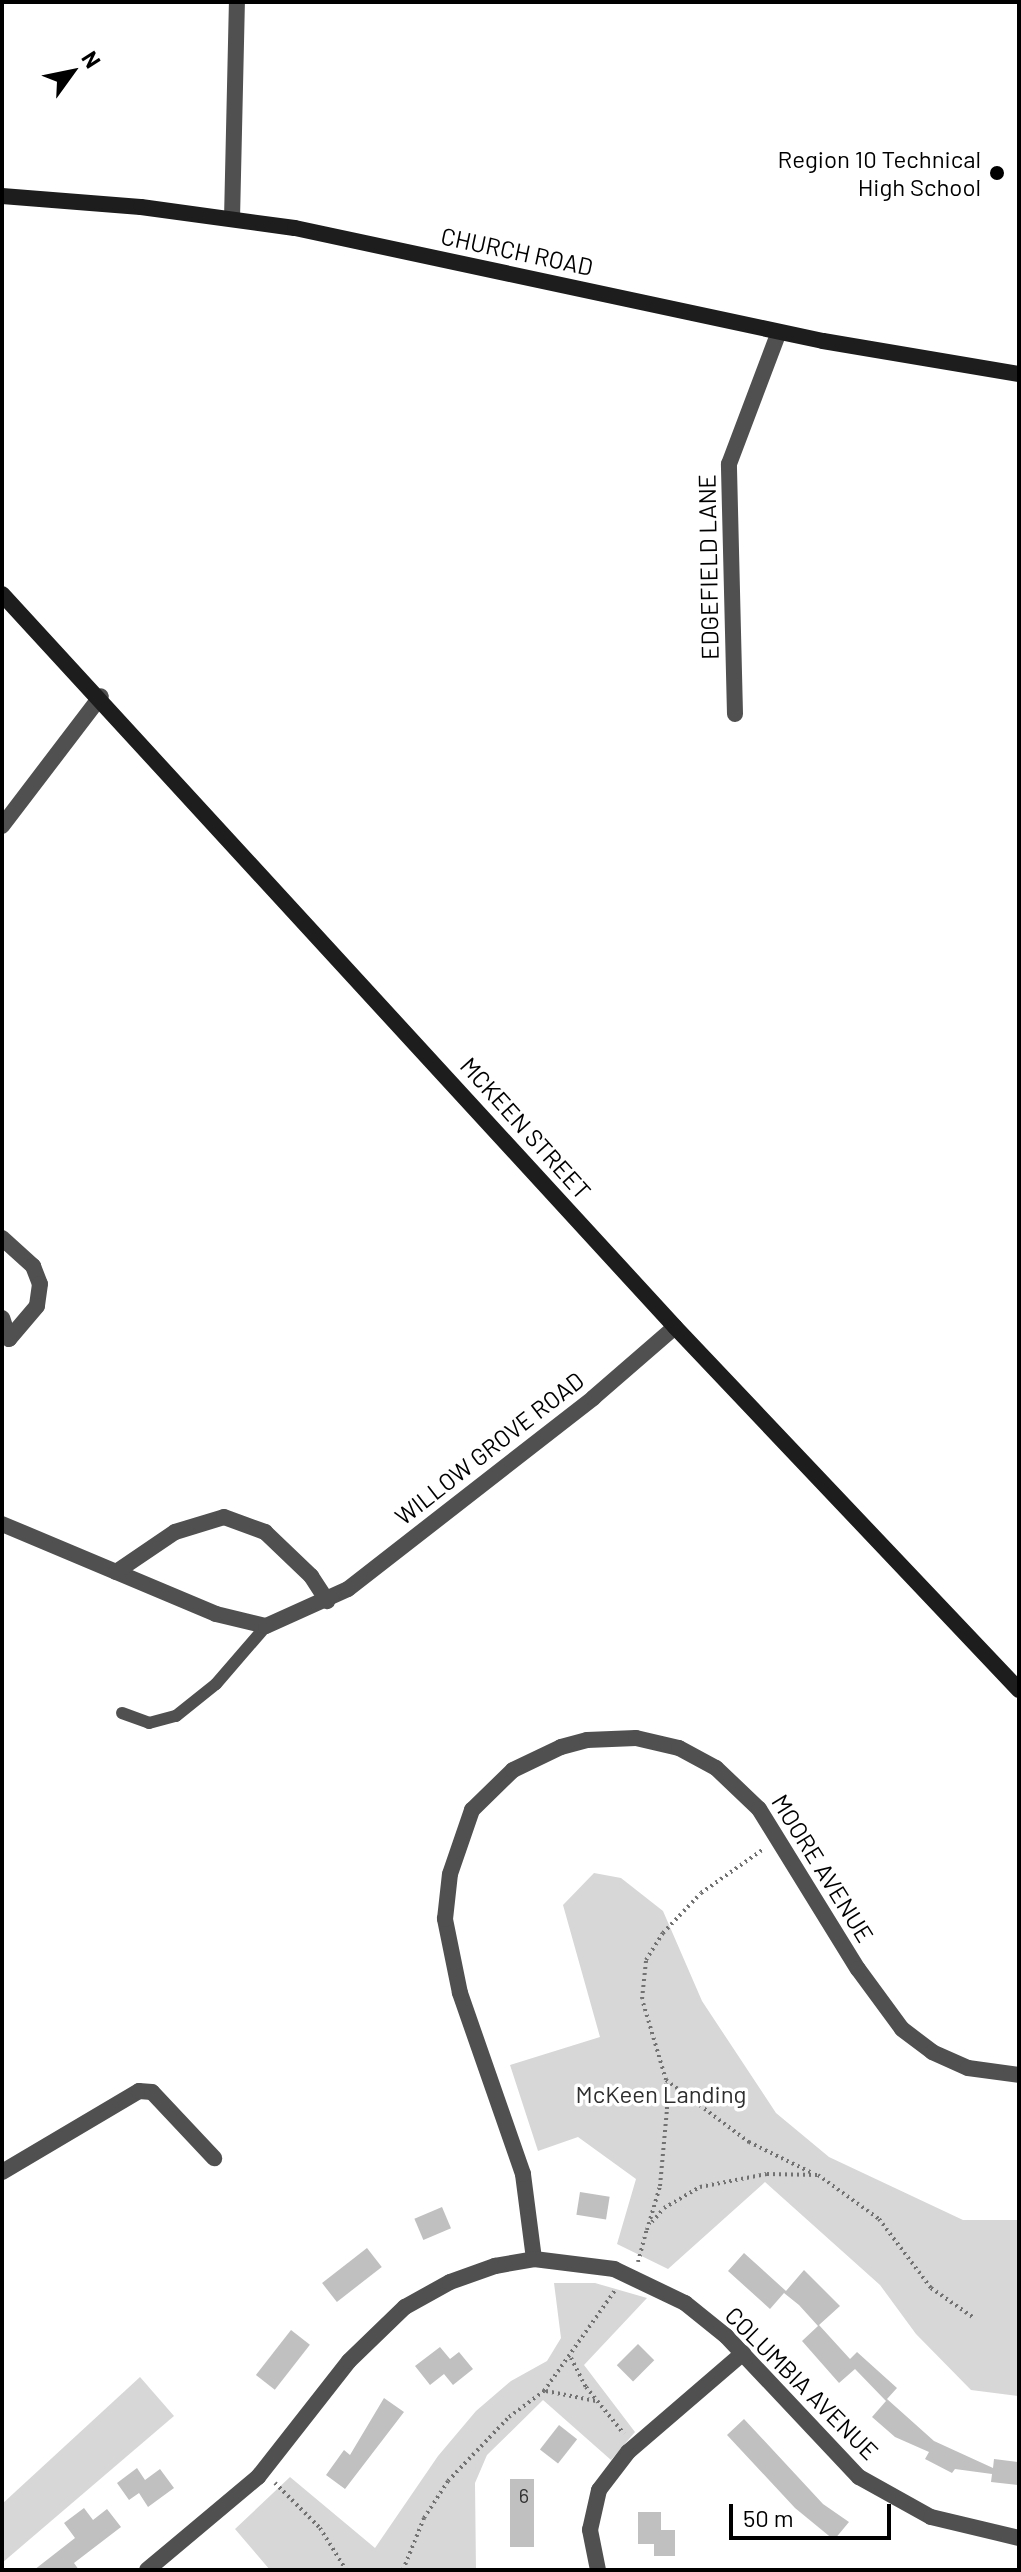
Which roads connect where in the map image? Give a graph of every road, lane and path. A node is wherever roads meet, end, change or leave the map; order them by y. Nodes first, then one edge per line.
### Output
1 (237, 2) edge
2 (2, 196) edge
3 (232, 219) junction
4 (779, 332) junction
5 (1019, 374) edge
6 (2, 594) edge
7 (101, 696) junction
8 (735, 714) dead end
9 (2, 826) edge
10 (2, 1238) edge
11 (2, 1318) edge
12 (675, 1327) junction
13 (6, 1343) edge
14 (2, 1524) edge
15 (116, 1572) junction
16 (327, 1601) junction
17 (266, 1626) junction
18 (1019, 1690) edge
19 (122, 1713) dead end
20 (778, 1838) junction
21 (1019, 2075) edge
22 (666, 2080) junction
23 (214, 2158) dead end
24 (2, 2172) edge
25 (818, 2175) junction
26 (647, 2230) junction
27 (534, 2259) junction
28 (638, 2262) dead end
29 (620, 2285) dead end
30 (974, 2318) dead end
31 (743, 2353) junction
32 (571, 2358) junction
33 (544, 2391) junction
34 (598, 2402) junction
35 (626, 2436) dead end
36 (263, 2473) junction
37 (1019, 2538) edge
38 (147, 2570) edge
39 (346, 2570) edge
40 (403, 2570) edge
41 (598, 2570) edge

1 - 3 street
2 - 3 street, CHURCH ROAD
3 - 4 street, CHURCH ROAD
4 - 5 street, CHURCH ROAD
4 - 8 street, EDGEFIELD LANE
6 - 7 street, MCKEEN STREET
7 - 9 street
7 - 12 street, MCKEEN STREET
10 - 13 street
11 - 13 street
12 - 16 street, WILLOW GROVE ROAD
12 - 18 street, MCKEEN STREET
14 - 15 street
15 - 16 street
15 - 17 street
16 - 17 street, WILLOW GROVE ROAD
17 - 19 lane, WILLOW GROVE ROAD
20 - 21 street, MOORE AVENUE
20 - 22 path
20 - 27 street, MOORE AVENUE
22 - 25 path
22 - 26 path
23 - 24 street
25 - 26 path
25 - 30 path
26 - 28 path
27 - 31 street, COLUMBIA AVENUE
27 - 36 street, COLUMBIA AVENUE
29 - 32 path
31 - 37 street, COLUMBIA AVENUE
31 - 41 street
32 - 33 path
32 - 34 path
33 - 34 path
33 - 40 path
34 - 35 path
36 - 38 street, COLUMBIA AVENUE
36 - 39 path

